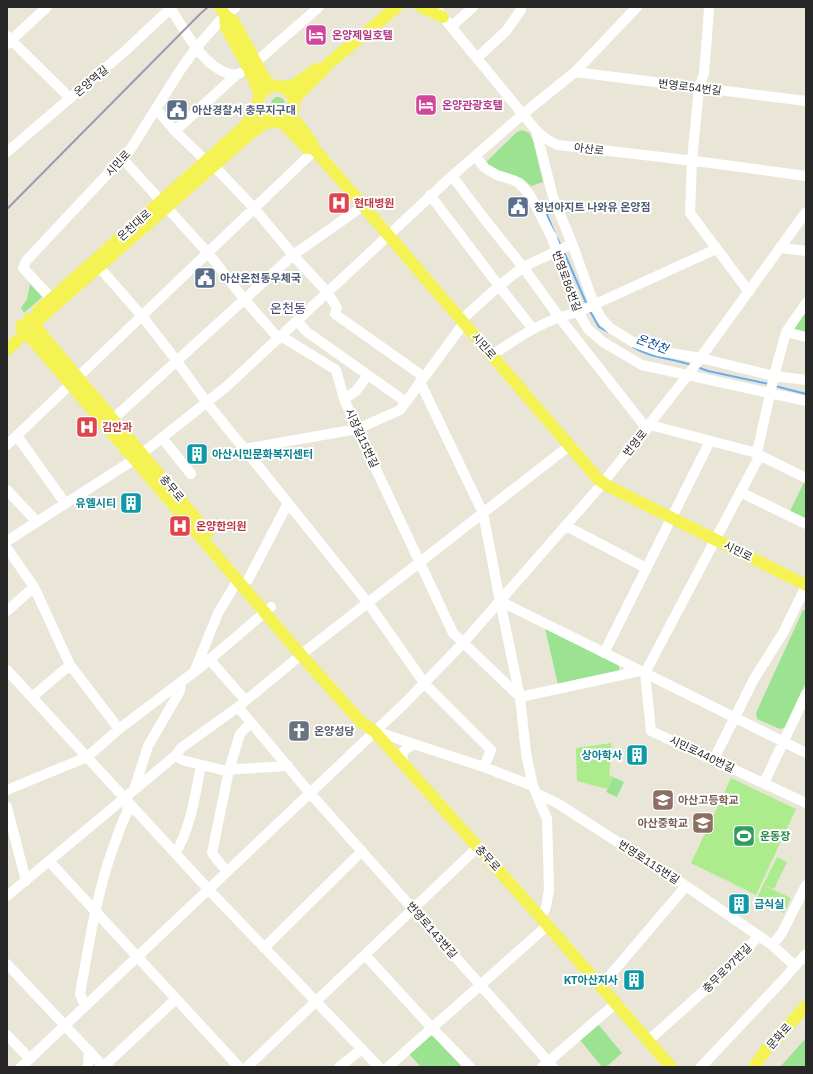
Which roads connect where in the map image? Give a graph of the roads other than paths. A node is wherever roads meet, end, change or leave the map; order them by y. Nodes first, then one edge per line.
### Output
1 (47, 7) edge
2 (171, 7) edge
3 (236, 7) edge
4 (319, 7) edge
5 (421, 7) edge
6 (435, 7) edge
7 (473, 7) edge
8 (636, 7) edge
9 (709, 7) edge
10 (400, 8) edge
11 (521, 10) dead end
12 (223, 11) edge
13 (443, 16) junction
14 (451, 27) junction
15 (8, 40) edge
16 (196, 48) junction
17 (477, 58) junction
18 (328, 64) junction
19 (253, 66) junction
20 (575, 72) junction
21 (236, 75) junction
22 (278, 87) junction
23 (699, 88) junction
24 (70, 98) junction
25 (260, 101) junction
26 (294, 101) junction
27 (806, 101) edge
28 (156, 109) junction
29 (291, 114) junction
30 (523, 114) junction
31 (275, 121) junction
32 (535, 129) junction
33 (175, 131) junction
34 (558, 145) junction
35 (315, 150) junction
36 (7, 152) edge
37 (475, 156) junction
38 (542, 157) junction
39 (122, 158) junction
40 (692, 160) junction
41 (210, 163) junction
42 (794, 174) junction
43 (452, 176) junction
44 (806, 176) edge
45 (806, 183) edge
46 (430, 195) junction
47 (164, 204) junction
48 (363, 206) junction
49 (254, 208) junction
50 (806, 212) edge
51 (389, 236) junction
52 (572, 244) junction
53 (780, 248) junction
54 (716, 249) junction
55 (556, 251) junction
56 (806, 251) edge
57 (208, 253) junction
58 (293, 255) junction
59 (99, 267) junction
60 (523, 267) junction
61 (498, 286) junction
62 (749, 292) junction
63 (328, 293) junction
64 (51, 298) junction
65 (244, 299) junction
66 (806, 303) edge
67 (594, 304) junction
68 (578, 312) junction
69 (142, 316) junction
70 (559, 317) junction
71 (297, 321) junction
72 (463, 321) junction
73 (27, 326) junction
74 (533, 328) junction
75 (786, 332) junction
76 (280, 337) junction
77 (806, 337) edge
78 (9, 343) edge
79 (492, 355) junction
80 (701, 358) junction
81 (176, 360) junction
82 (368, 375) junction
83 (688, 375) junction
84 (774, 376) junction
85 (422, 379) junction
86 (806, 380) edge
87 (75, 381) junction
88 (770, 393) junction
89 (344, 400) junction
90 (806, 401) edge
91 (406, 402) junction
92 (207, 403) junction
93 (113, 418) junction
94 (649, 427) junction
95 (357, 429) junction
96 (16, 436) junction
97 (162, 438) junction
98 (710, 441) junction
99 (7, 445) edge
100 (569, 446) junction
101 (244, 449) junction
102 (759, 454) junction
103 (139, 456) junction
104 (191, 474) dead end
105 (806, 478) edge
106 (604, 483) junction
107 (7, 490) edge
108 (740, 492) junction
109 (65, 503) junction
110 (288, 503) junction
111 (483, 513) junction
112 (671, 518) junction
113 (37, 522) junction
114 (806, 524) edge
115 (566, 526) junction
116 (715, 540) junction
117 (7, 541) edge
118 (7, 548) edge
119 (420, 561) junction
120 (646, 568) junction
121 (243, 580) junction
122 (806, 584) edge
123 (34, 587) junction
124 (500, 601) junction
125 (368, 603) junction
126 (268, 609) junction
127 (7, 611) edge
128 (463, 643) junction
129 (304, 652) junction
130 (604, 653) junction
131 (209, 659) junction
132 (70, 666) junction
133 (7, 670) edge
134 (194, 672) junction
135 (642, 672) junction
136 (181, 682) junction
137 (425, 684) junction
138 (806, 694) edge
139 (32, 697) junction
140 (520, 697) junction
141 (245, 700) junction
142 (238, 707) junction
143 (735, 718) junction
144 (250, 723) junction
145 (119, 729) junction
146 (374, 731) junction
147 (783, 742) junction
148 (414, 744) junction
149 (806, 753) edge
150 (176, 755) junction
151 (86, 757) junction
152 (714, 759) junction
153 (201, 765) junction
154 (405, 765) junction
155 (288, 766) junction
156 (484, 767) junction
157 (229, 770) junction
158 (764, 783) junction
159 (7, 790) edge
160 (134, 790) junction
161 (534, 790) junction
162 (310, 793) junction
163 (125, 799) junction
164 (806, 803) edge
165 (7, 807) edge
166 (478, 847) junction
167 (362, 851) junction
168 (175, 853) junction
169 (49, 861) junction
170 (227, 872) junction
171 (26, 881) junction
172 (806, 885) edge
173 (686, 886) junction
174 (208, 889) junction
175 (7, 896) edge
176 (413, 909) junction
177 (95, 911) junction
178 (544, 922) junction
179 (759, 936) junction
180 (772, 945) junction
181 (264, 948) junction
182 (806, 954) edge
183 (365, 955) junction
184 (137, 956) junction
185 (7, 964) edge
186 (795, 966) junction
187 (480, 985) junction
188 (601, 986) junction
189 (176, 999) junction
190 (316, 1001) junction
191 (615, 1004) junction
192 (85, 1006) junction
193 (806, 1006) edge
194 (65, 1025) junction
195 (432, 1028) junction
196 (7, 1035) edge
197 (648, 1041) junction
198 (362, 1049) junction
199 (89, 1050) junction
200 (30, 1059) junction
201 (548, 1065) edge
202 (754, 1066) edge
203 (21, 1067) edge
204 (88, 1067) edge
205 (104, 1067) edge
206 (239, 1067) edge
207 (247, 1067) edge
208 (339, 1067) edge
209 (379, 1067) edge
210 (388, 1067) edge
211 (470, 1067) edge
212 (671, 1067) edge
213 (701, 1067) edge

1 - 15 street
2 - 16 street
2 - 24 street, 온양역길
3 - 12 street
4 - 19 street
5 - 13 main road
6 - 13 street, 아산로
7 - 14 street
8 - 20 street
9 - 23 street
10 - 18 main road
11 - 17 street
12 - 16 street, 시민로
12 - 19 main road
13 - 14 street, 아산로
14 - 17 street, 아산로
15 - 24 street
16 - 21 street
16 - 28 street, 시민로
17 - 30 street, 아산로
18 - 22 main road
18 - 26 main road
19 - 21 street
19 - 22 main road
19 - 25 main road
20 - 23 street, 번영로54번길
20 - 30 street
21 - 33 street
22 - 25 main road
22 - 26 main road
23 - 27 street, 번영로54번길
23 - 40 street
24 - 36 street, 온양역길
25 - 31 main road
25 - 41 main road, 온천대로
26 - 29 main road
28 - 33 street
28 - 39 street, 시민로
29 - 31 main road
29 - 35 main road, 시민로
30 - 32 street, 아산로
30 - 37 street
31 - 35 main road, 시민로
31 - 41 main road, 온천대로
32 - 34 street, 아산로
32 - 38 street
33 - 41 street
34 - 38 street
34 - 40 street, 아산로
35 - 48 main road, 시민로
35 - 49 street
37 - 43 street
37 - 55 street, 번영로86번길
38 - 52 street
39 - 47 street
39 - 64 street, 시민로
40 - 42 street, 아산로
40 - 54 street
41 - 47 main road, 온천대로
41 - 49 street
42 - 44 street, 아산로
42 - 45 street
43 - 46 street
43 - 60 street
46 - 51 street
46 - 61 street
47 - 57 street
47 - 59 main road, 온천대로
47 - 64 main road, 온천대로
48 - 51 main road, 시민로
48 - 58 street
49 - 57 street
49 - 58 street
50 - 53 street, 번영로
51 - 63 street
51 - 72 main road, 시민로
52 - 55 street
52 - 67 street
53 - 56 street
53 - 62 street, 번영로
54 - 62 street
54 - 67 street
55 - 60 street
55 - 68 street, 번영로86번길
57 - 65 street, 시장길15번길
57 - 69 street
58 - 63 street
58 - 65 street
59 - 69 street
59 - 73 main road, 온천대로
60 - 61 street
60 - 70 street
61 - 72 street
61 - 74 street
62 - 80 street, 번영로
63 - 71 street
63 - 85 street
64 - 73 main road, 온천대로
65 - 76 street, 시장길15번길
65 - 81 street
66 - 75 street
67 - 68 street
67 - 80 street
68 - 70 street
68 - 83 street, 번영로86번길
69 - 81 street
69 - 87 street
70 - 74 street
70 - 94 street
71 - 76 street
71 - 82 street
72 - 79 main road, 시민로
72 - 85 street
73 - 78 main road, 온천대로
73 - 87 main road, 충무로
74 - 79 street
75 - 77 street
75 - 84 street
76 - 89 street, 시장길15번길
76 - 92 street
79 - 100 main road, 시민로
80 - 83 street, 번영로
80 - 84 street
81 - 92 street
81 - 93 street
82 - 89 street
82 - 91 street
83 - 88 street, 번영로86번길
83 - 94 street, 번영로
84 - 86 street
84 - 88 street
85 - 91 street
85 - 111 street
87 - 93 main road, 충무로
87 - 96 street
87 - 103 main road, 충무로
88 - 90 street, 번영로86번길
88 - 102 street
89 - 95 street, 시장길15번길
91 - 95 street
92 - 97 street
92 - 101 street
93 - 103 main road, 충무로
94 - 98 street
94 - 106 street, 번영로
95 - 101 street
95 - 119 street, 시장길15번길
96 - 99 street
96 - 109 street
97 - 103 street
97 - 104 street
98 - 102 street
98 - 112 street
100 - 106 main road, 시민로
100 - 111 street
101 - 110 street
102 - 105 street
102 - 108 street
103 - 109 street
103 - 121 main road, 충무로
103 - 121 main road, 충무로
106 - 112 main road, 시민로
106 - 115 street, 번영로
107 - 113 street
108 - 114 street
108 - 116 street
109 - 113 street
110 - 121 street
110 - 125 street
111 - 119 street
111 - 124 street
112 - 116 main road, 시민로
112 - 120 street
113 - 117 street
115 - 120 street
115 - 124 street, 번영로
116 - 122 main road, 시민로
116 - 135 street
118 - 123 street
119 - 125 street
119 - 128 street, 시장길15번길
120 - 130 street
121 - 126 main road, 충무로
121 - 134 street
122 - 143 street
123 - 127 street
123 - 132 street
124 - 128 street, 번영로
124 - 130 street
124 - 140 street
125 - 129 street
125 - 137 street
126 - 129 main road, 충무로
126 - 131 street
128 - 137 street, 번영로
128 - 140 street
129 - 141 street
129 - 146 main road, 충무로
130 - 135 street
131 - 134 street
131 - 141 street
132 - 139 street
132 - 145 street
133 - 139 street
134 - 136 street
135 - 140 street
135 - 143 street
135 - 152 street, 시민로440번길
136 - 145 street
136 - 160 street
137 - 146 street, 번영로
137 - 156 street
138 - 147 street
139 - 151 street
140 - 161 street
141 - 142 street
142 - 144 street
142 - 150 street
143 - 147 street
143 - 152 street
144 - 155 street
144 - 157 street
145 - 151 street
146 - 148 street, 번영로115번길
146 - 154 main road, 충무로
146 - 162 street, 번영로
147 - 149 street
147 - 158 street
148 - 154 street
148 - 156 street, 번영로115번길
150 - 153 street
150 - 160 street
151 - 159 street
151 - 163 street
152 - 158 street, 시민로440번길
153 - 157 street
153 - 168 street
154 - 166 main road, 충무로
155 - 157 street
155 - 162 street
156 - 161 street, 번영로115번길
157 - 170 street
158 - 164 street, 시민로440번길
160 - 163 street
161 - 173 street, 번영로115번길
161 - 178 street
162 - 167 street, 번영로143번길
162 - 170 street, 번영로
163 - 168 street
163 - 169 street
163 - 177 street
165 - 171 street
166 - 176 street
166 - 178 main road, 충무로
167 - 176 street, 번영로143번길
167 - 181 street
168 - 174 street
169 - 171 street
169 - 177 street
170 - 174 street, 번영로
171 - 175 street
172 - 180 street
173 - 179 street, 번영로115번길
173 - 188 street
174 - 181 street
174 - 184 street, 번영로
176 - 183 street
176 - 187 street, 번영로143번길
177 - 184 street
177 - 192 street
178 - 187 street
178 - 188 main road, 충무로
179 - 180 street, 충무로97번길
179 - 197 street, 충무로97번길
180 - 186 street, 충무로97번길
181 - 190 street
182 - 186 street
183 - 190 street
183 - 195 street
184 - 189 street
184 - 192 street, 번영로
185 - 194 street
186 - 213 street
187 - 195 street
187 - 201 street, 번영로143번길
188 - 191 main road, 충무로
189 - 205 street
189 - 206 street
190 - 198 street
190 - 207 street
191 - 197 main road, 충무로
191 - 201 street
192 - 194 street, 번영로
193 - 202 main road, 문화로
194 - 199 street
194 - 200 street, 번영로
195 - 210 street
195 - 211 street
196 - 200 street
197 - 212 main road, 충무로
198 - 208 street
198 - 209 street
199 - 204 street
199 - 205 street
200 - 203 street, 번영로

